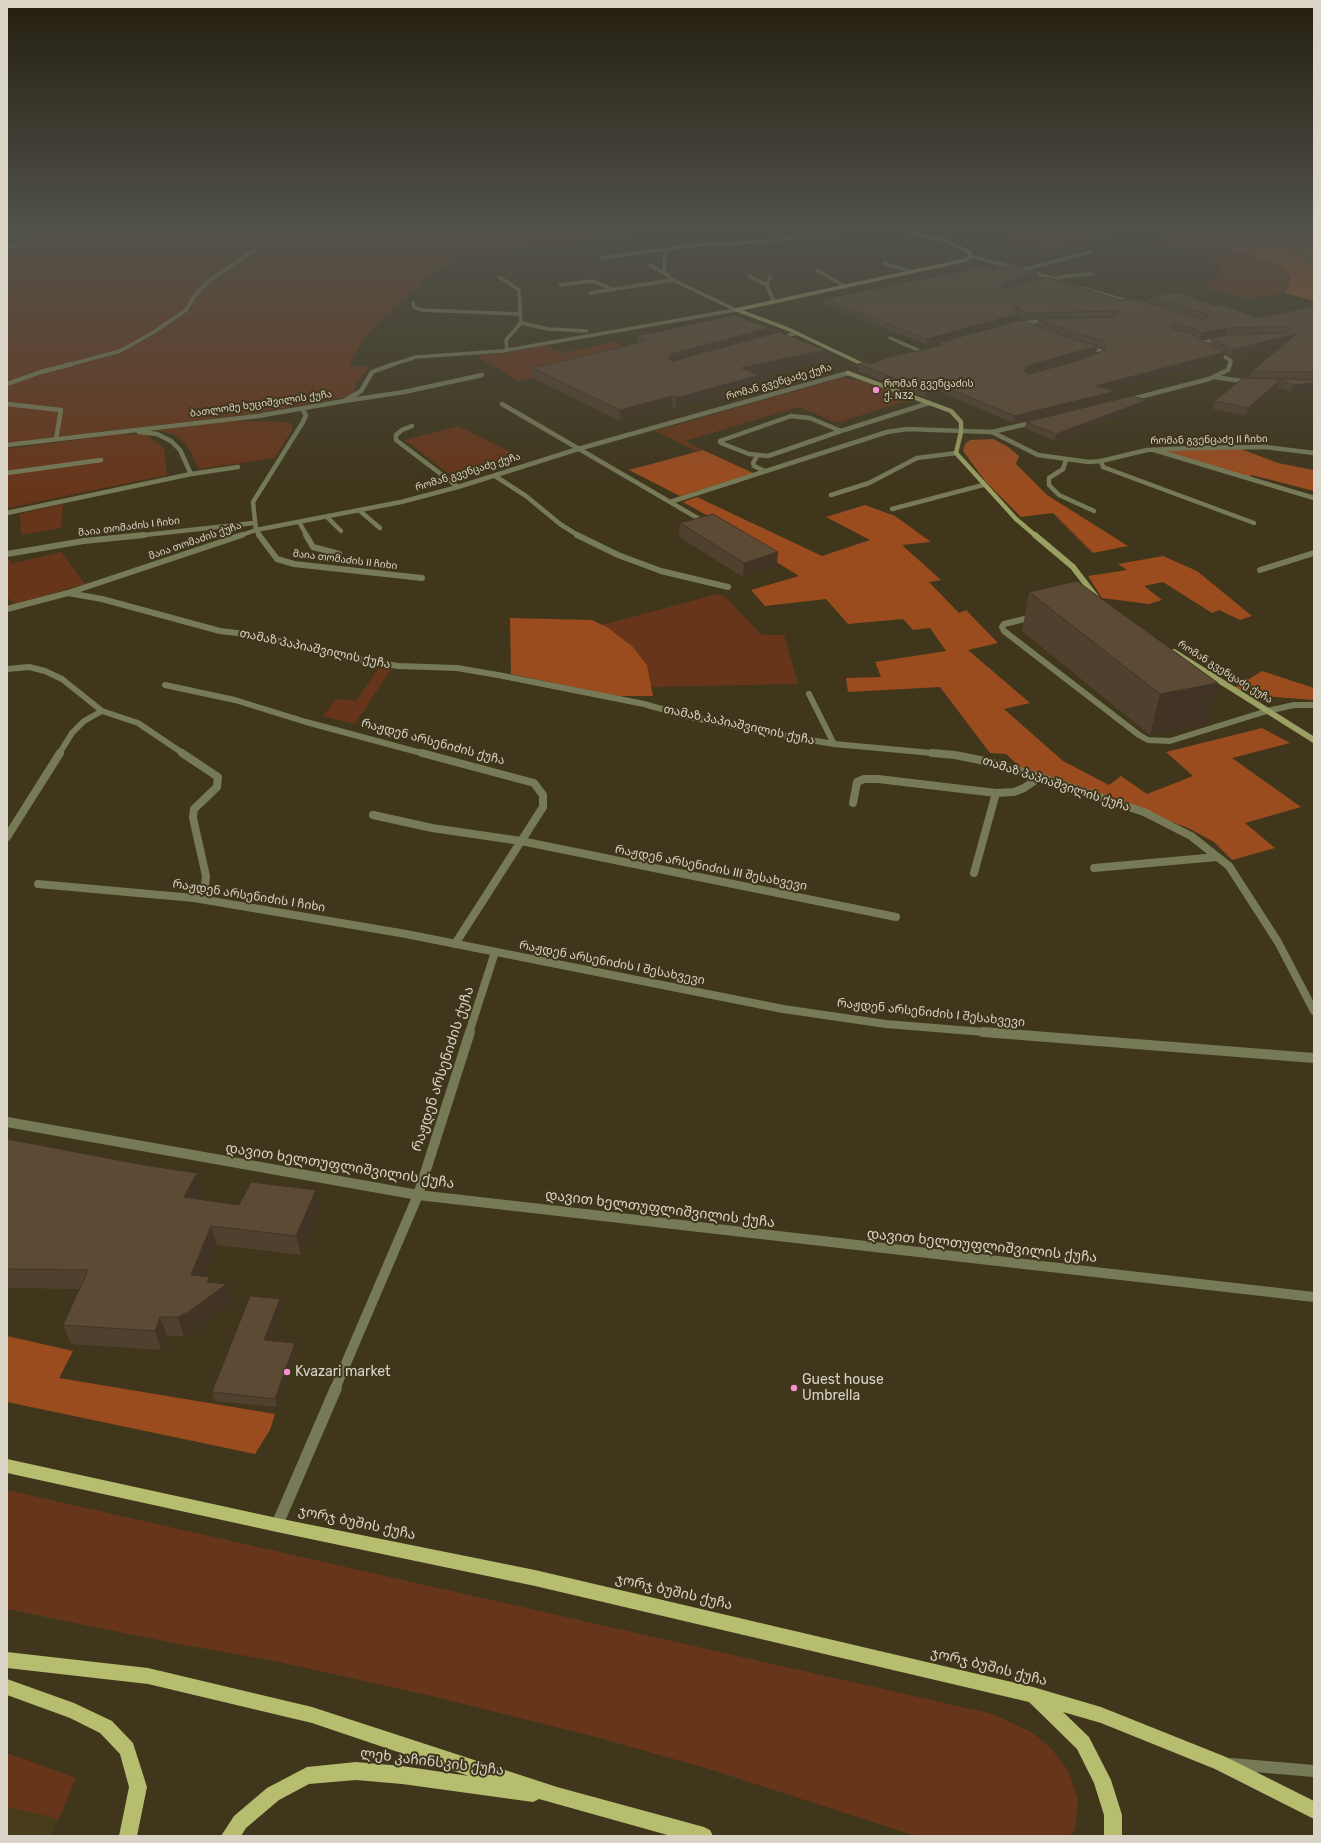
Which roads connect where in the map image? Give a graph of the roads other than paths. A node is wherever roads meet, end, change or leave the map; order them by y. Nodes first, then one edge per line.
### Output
1 (177, 316) edge
2 (520, 316) edge
3 (700, 316) edge
4 (752, 316) edge
5 (1020, 321) junction
6 (1054, 321) edge
7 (521, 323) junction
8 (1013, 324) edge
9 (1033, 328) edge
10 (604, 332) junction
11 (797, 333) junction
12 (890, 338) dead end
13 (1226, 338) edge
14 (775, 339) edge
15 (1194, 340) edge
16 (1200, 343) junction
17 (1079, 345) edge
18 (1207, 346) edge
19 (927, 349) edge
20 (1213, 349) edge
21 (507, 350) junction
22 (920, 351) junction
23 (912, 353) edge
24 (1094, 358) edge
25 (876, 364) edge
26 (869, 367) junction
27 (862, 369) edge
28 (855, 371) dead end
29 (848, 373) junction
30 (482, 375) dead end
31 (1214, 376) junction
32 (1255, 382) edge
33 (7, 384) edge
34 (344, 401) junction
35 (1123, 401) edge
36 (929, 403) junction
37 (7, 404) edge
38 (502, 404) dead end
39 (302, 409) junction
40 (1038, 421) edge
41 (412, 426) dead end
42 (841, 430) junction
43 (120, 431) junction
44 (961, 432) junction
45 (992, 432) junction
46 (56, 439) junction
47 (7, 446) edge
48 (578, 450) junction
49 (1154, 450) junction
50 (956, 453) junction
51 (1314, 453) edge
52 (757, 456) junction
53 (101, 460) dead end
54 (1066, 460) junction
55 (1101, 461) junction
56 (238, 467) dead end
57 (765, 471) junction
58 (7, 474) edge
59 (191, 474) junction
60 (495, 476) junction
61 (983, 485) junction
62 (458, 487) junction
63 (831, 495) dead end
64 (1314, 498) edge
65 (670, 502) junction
66 (892, 510) dead end
67 (360, 511) junction
68 (1094, 511) dead end
69 (7, 513) edge
70 (326, 517) junction
71 (299, 522) junction
72 (254, 523) junction
73 (1254, 523) dead end
74 (710, 525) edge
75 (380, 528) dead end
76 (256, 530) junction
77 (341, 531) dead end
78 (1314, 553) edge
79 (7, 554) edge
80 (339, 554) dead end
81 (1260, 570) dead end
82 (422, 578) dead end
83 (728, 586) dead end
84 (68, 593) junction
85 (1093, 605) edge
86 (7, 609) edge
87 (1042, 616) edge
88 (1168, 648) edge
89 (7, 669) edge
90 (165, 685) dead end
91 (809, 694) dead end
92 (1314, 704) edge
93 (1267, 710) junction
94 (102, 711) junction
95 (1314, 740) edge
96 (834, 744) junction
97 (1040, 777) junction
98 (996, 793) junction
99 (853, 803) dead end
100 (373, 815) dead end
101 (7, 837) edge
102 (521, 841) junction
103 (1217, 857) junction
104 (1094, 868) dead end
105 (974, 873) dead end
106 (38, 884) dead end
107 (194, 898) junction
108 (896, 917) dead end
109 (455, 944) junction
110 (495, 952) junction
111 (1314, 1011) edge
112 (1314, 1058) edge
113 (7, 1122) edge
114 (418, 1195) junction
115 (1314, 1297) edge
116 (7, 1466) edge
117 (277, 1525) junction
118 (7, 1660) edge
119 (7, 1687) edge
120 (1033, 1695) junction
121 (1220, 1763) junction
122 (1314, 1771) edge
123 (556, 1796) junction
124 (1314, 1810) edge
125 (128, 1836) edge
126 (230, 1836) edge
127 (704, 1836) edge
128 (1113, 1836) edge

1 - 33 street
2 - 7 street
3 - 10 street, ბათლომე ხუციშვილის ქუჩა
4 - 11 street
5 - 6 street
5 - 8 street
5 - 9 street
7 - 10 street
7 - 21 street
10 - 21 street, ბათლომე ხუციშვილის ქუჩა
11 - 14 street
11 - 26 street
12 - 22 street
13 - 16 street
15 - 16 street
16 - 18 street
17 - 24 street
19 - 22 street
20 - 31 street
21 - 34 street, ბათლომე ხუციშვილის ქუჩა
22 - 23 street
25 - 26 street
26 - 27 street
28 - 29 street
29 - 36 street, რომან გვენცაძე ქუჩა
29 - 48 street, რომან გვენცაძე ქუჩა
30 - 34 street
31 - 32 street
31 - 35 street
34 - 39 street, ბათლომე ხუციშვილის ქუჩა
36 - 42 street
36 - 44 street, რომან გვენცაძე ქუჩა
37 - 46 street
38 - 48 street
39 - 43 street, ბათლომე ხუციშვილის ქუჩა
39 - 72 street, მაია თომაძის ქუჩა
40 - 45 street
41 - 62 street
42 - 52 street
42 - 52 street
43 - 46 street, ბათლომე ხუციშვილის ქუჩა
43 - 59 street
44 - 45 street
44 - 50 street
44 - 57 street
45 - 54 street, რომან გვენცაძე II ჩიხი
46 - 47 street, ბათლომე ხუციშვილის ქუჩა
48 - 60 street, რომან გვენცაძე ქუჩა
48 - 65 street
49 - 51 street, რომან გვენცაძე II ჩიხი
49 - 55 street, რომან გვენცაძე II ჩიხი
49 - 64 street
50 - 61 street
50 - 63 street
52 - 57 street
53 - 58 street
54 - 55 street, რომან გვენცაძე II ჩიხი
54 - 68 street
55 - 73 street
56 - 59 street
57 - 65 street
59 - 69 street
60 - 62 street, რომან გვენცაძე ქუჩა
60 - 83 street
61 - 66 street
61 - 85 street
62 - 67 street, რომან გვენცაძე ქუჩა
65 - 74 street
67 - 70 street, რომან გვენცაძე ქუჩა
67 - 75 street
70 - 71 street, რომან გვენცაძე ქუჩა
70 - 77 street
71 - 76 street, რომან გვენცაძე ქუჩა
71 - 80 street
72 - 76 street, მაია თომაძის ქუჩა
72 - 79 street, მაია თომაძის I ჩიხი
76 - 82 street, მაია თომაძის II ჩიხი
76 - 84 street, მაია თომაძის ქუჩა
78 - 81 street
84 - 86 street, მაია თომაძის ქუჩა
84 - 96 street, თამაზ პაპიაშვილის ქუჩა
87 - 93 street
88 - 93 street, რომან გვენცაძე ქუჩა
89 - 94 street
90 - 102 street, რაჟდენ არსენიძის ქუჩა
91 - 96 street
92 - 93 street
93 - 95 street, რომან გვენცაძე ქუჩა
94 - 101 street
94 - 107 street
96 - 97 street, თამაზ პაპიაშვილის ქუჩა
97 - 98 street
97 - 103 street, თამაზ პაპიაშვილის ქუჩა
98 - 99 street
98 - 105 street
100 - 102 street, რაჟდენ არსენიძის III შესახვევი
102 - 108 street, რაჟდენ არსენიძის III შესახვევი
102 - 109 street, რაჟდენ არსენიძის ქუჩა
103 - 104 street
103 - 111 street, თამაზ პაპიაშვილის ქუჩა
106 - 107 street, რაჟდენ არსენიძის I ჩიხი
107 - 109 street, რაჟდენ არსენიძის I ჩიხი
109 - 110 street, რაჟდენ არსენიძის I შესახვევი
110 - 112 street, რაჟდენ არსენიძის I შესახვევი
110 - 114 street, რაჟდენ არსენიძის ქუჩა
113 - 114 street, დავით ხელთუფლიშვილის ქუჩა
114 - 115 street, დავით ხელთუფლიშვილის ქუჩა
114 - 117 street, რაჟდენ არსენიძის ქუჩა
116 - 117 main road, ჯორჯ ბუშის ქუჩა
117 - 120 main road, ჯორჯ ბუშის ქუჩა
118 - 123 main road
119 - 125 main road
120 - 121 main road, ჯორჯ ბუშის ქუჩა
120 - 128 main road
121 - 122 street
121 - 124 main road, ჯორჯ ბუშის ქუჩა
123 - 126 main road, ლეხ კაჩინსკის ქუჩა
123 - 127 main road

